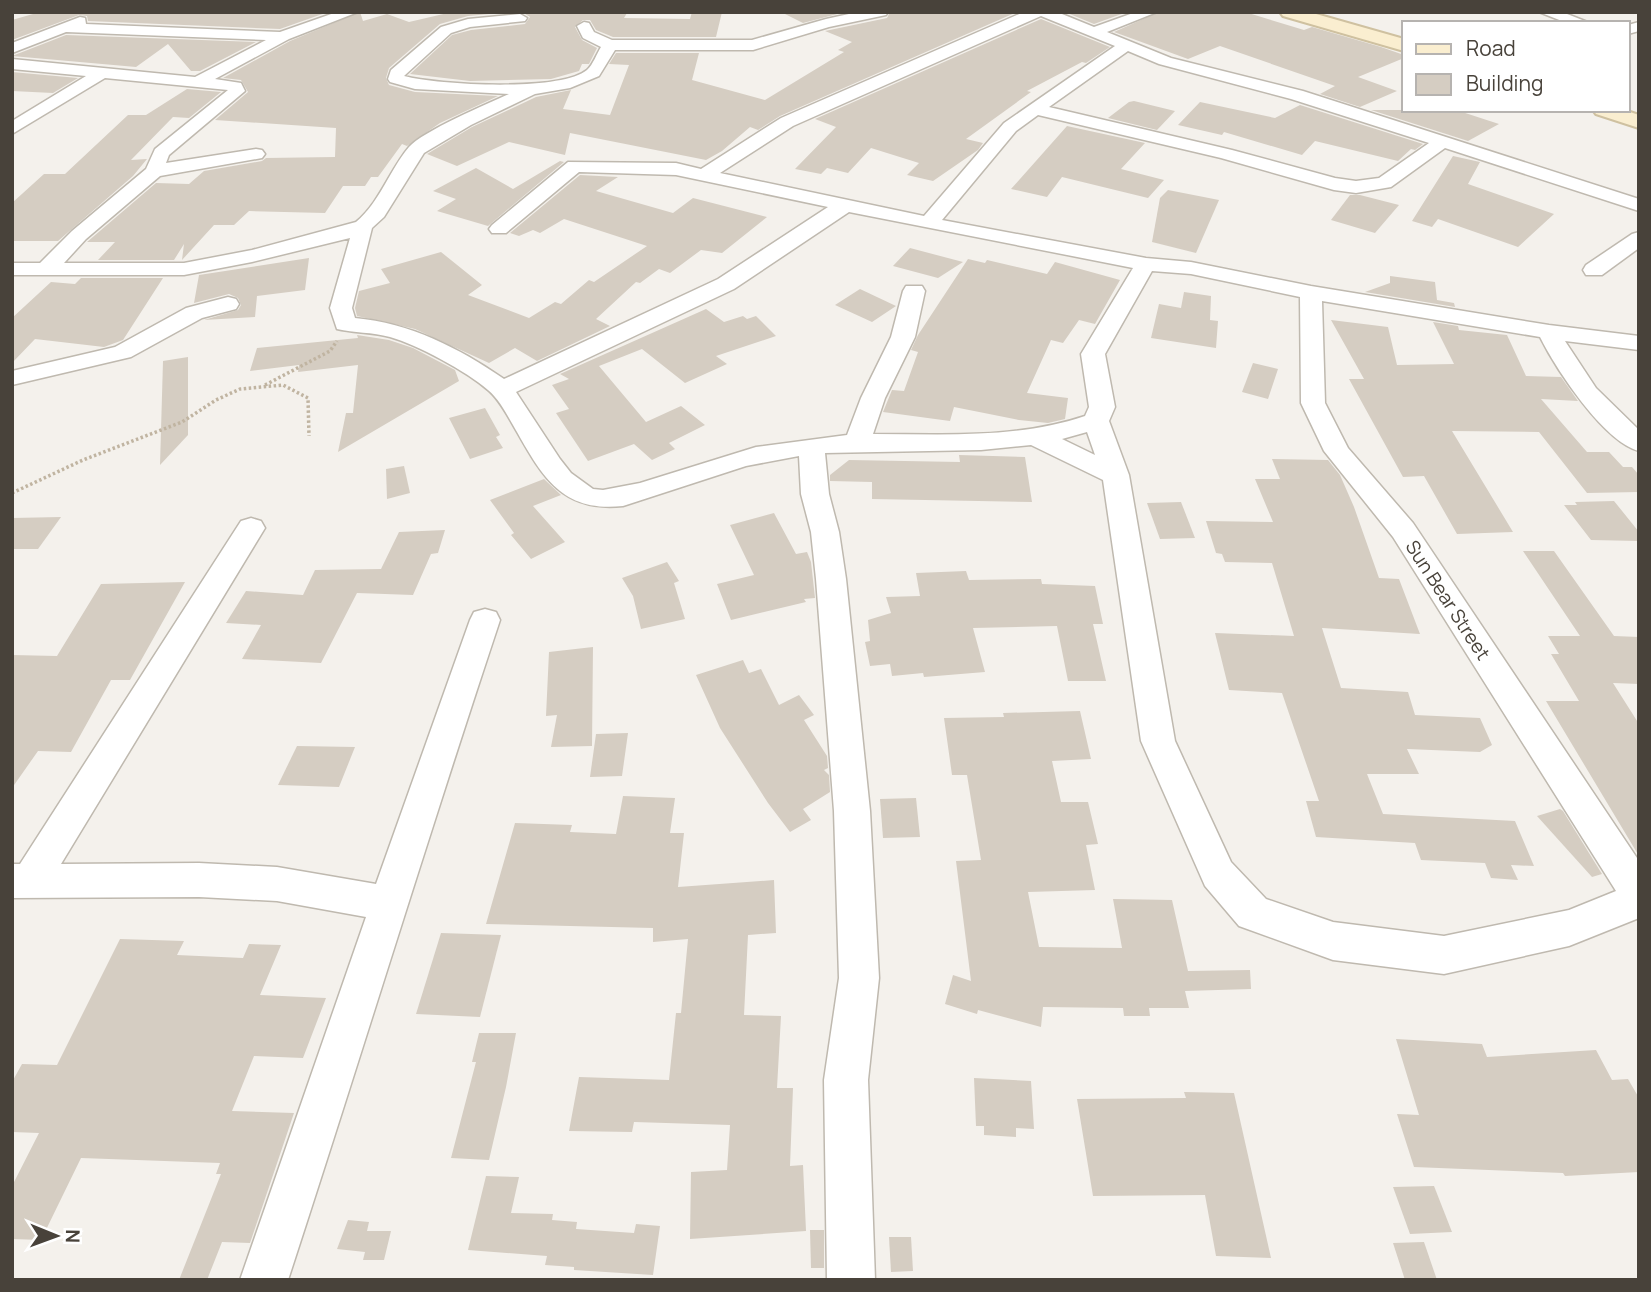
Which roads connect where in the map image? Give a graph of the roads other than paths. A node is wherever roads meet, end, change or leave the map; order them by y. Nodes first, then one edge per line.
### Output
1 (116, 12) edge
2 (351, 12) edge
3 (809, 12) edge
4 (881, 12) edge
5 (1037, 12) edge
6 (1044, 12) edge
7 (1150, 12) edge
8 (1289, 12) edge
9 (1546, 12) edge
10 (520, 18) dead end
11 (1576, 21) edge
12 (826, 23) junction
13 (584, 26) dead end
14 (62, 27) junction
15 (1094, 32) junction
16 (288, 35) junction
17 (1402, 44) edge
18 (610, 45) junction
19 (1124, 47) junction
20 (12, 48) edge
21 (12, 64) edge
22 (100, 74) junction
23 (200, 81) junction
24 (531, 90) junction
25 (1035, 109) junction
26 (1609, 112) edge
27 (1639, 122) edge
28 (12, 129) edge
29 (1442, 142) junction
30 (256, 154) dead end
31 (155, 171) junction
32 (706, 174) junction
33 (847, 205) junction
34 (1639, 205) edge
35 (929, 223) junction
36 (363, 226) junction
37 (499, 229) dead end
38 (1639, 238) edge
39 (1146, 264) junction
40 (47, 268) junction
41 (12, 269) edge
42 (1594, 270) dead end
43 (914, 290) dead end
44 (1311, 293) junction
45 (228, 304) dead end
46 (1549, 332) junction
47 (1639, 342) edge
48 (12, 378) edge
49 (502, 389) junction
50 (1097, 421) junction
51 (1032, 435) junction
52 (858, 442) junction
53 (1639, 443) edge
54 (811, 447) junction
55 (1116, 475) junction
56 (251, 528) dead end
57 (485, 620) dead end
58 (21, 881) edge
59 (1639, 894) edge
60 (1639, 900) edge
61 (389, 904) junction
62 (264, 1280) edge
63 (851, 1280) edge

1 - 14 street
2 - 16 street
3 - 12 street
4 - 12 street
5 - 32 street
6 - 15 street
7 - 15 street
8 - 17 main road
9 - 11 street
10 - 24 street
12 - 18 street
13 - 18 street
14 - 16 street
14 - 20 street
15 - 19 street
16 - 23 street
18 - 24 street
19 - 25 street
19 - 29 street
21 - 22 street
22 - 23 street
22 - 28 street
23 - 31 street
24 - 36 street
25 - 29 street
25 - 35 street
26 - 27 main road
29 - 34 street
30 - 31 street
31 - 40 street
32 - 33 street
32 - 37 street
33 - 35 street
33 - 49 street
35 - 39 street
36 - 40 street
36 - 49 street
38 - 42 street
39 - 44 street
39 - 50 street
40 - 41 street
43 - 52 street
44 - 46 street
44 - 59 street, Sun Bear Street
45 - 48 street
46 - 47 street
46 - 53 street
49 - 54 street
50 - 51 street
50 - 55 street
51 - 52 street
51 - 55 street
52 - 54 street
54 - 63 street
55 - 60 street
56 - 58 street
57 - 61 street
58 - 61 street
61 - 62 street

